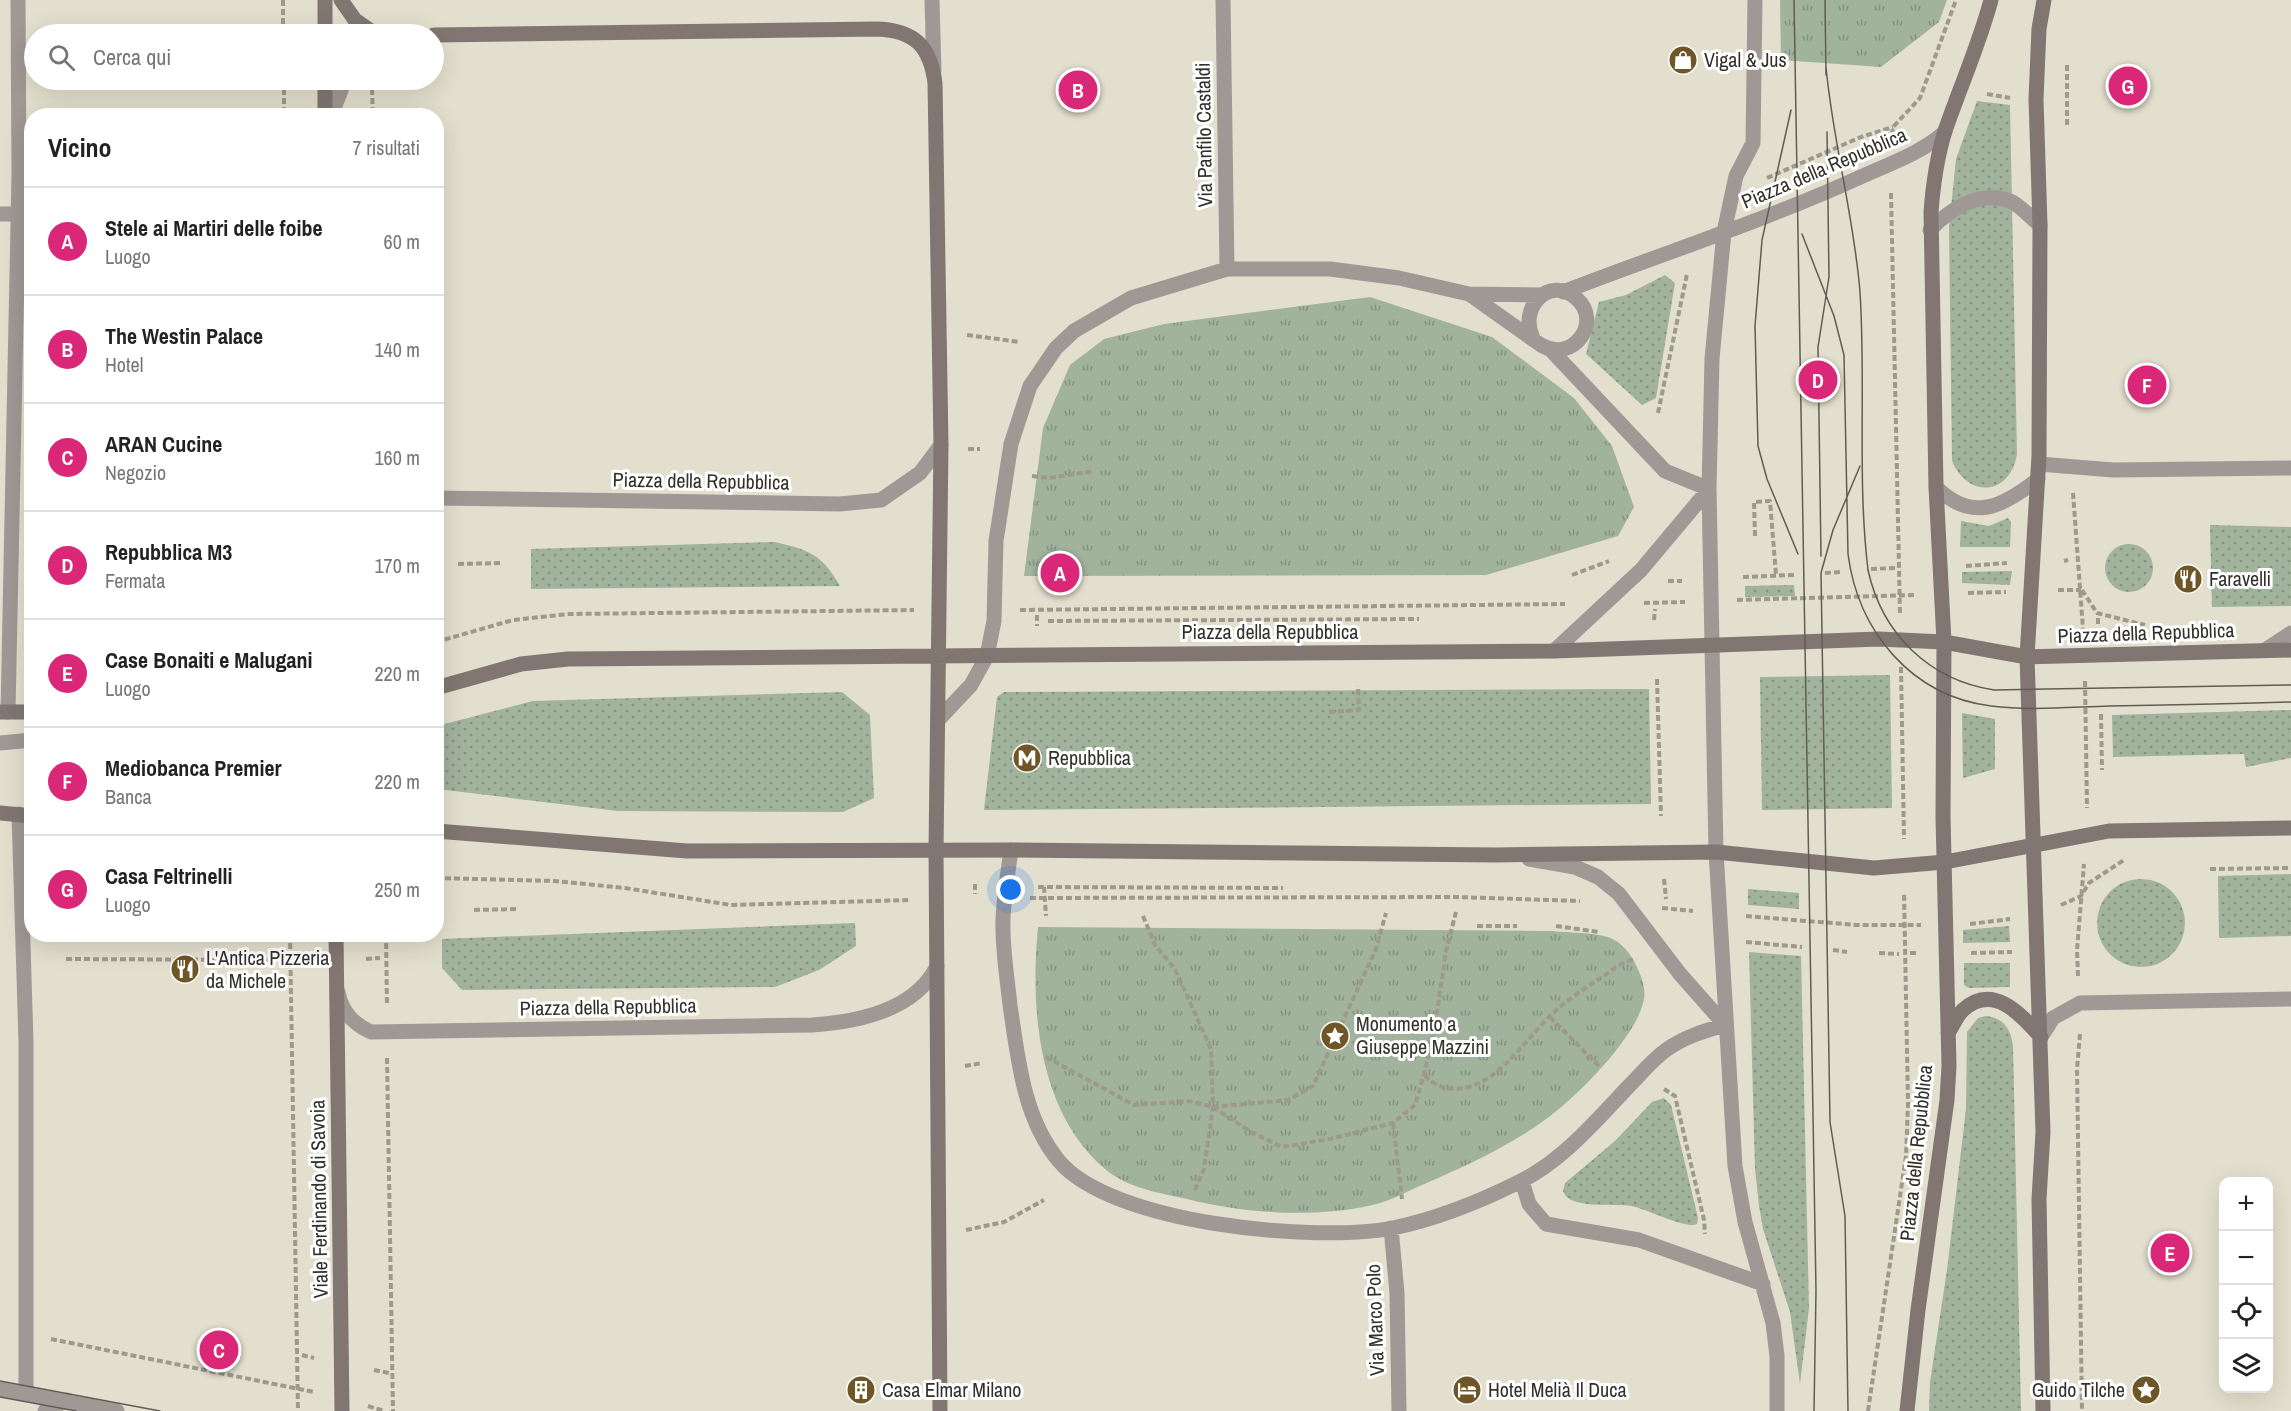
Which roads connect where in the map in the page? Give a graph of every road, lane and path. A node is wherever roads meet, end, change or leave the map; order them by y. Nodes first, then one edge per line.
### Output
1 (18, 0) edge
2 (283, 0) edge
3 (325, 0) edge
4 (341, 0) edge
5 (932, 0) edge
6 (1223, 0) edge
7 (1755, 0) edge
8 (1956, 0) edge
9 (1991, 0) edge
10 (2044, 0) edge
11 (284, 24) edge
12 (325, 24) edge
13 (360, 24) edge
14 (444, 35) edge
15 (935, 83) junction
16 (284, 90) edge
17 (325, 90) edge
18 (341, 90) edge
19 (372, 90) edge
20 (1979, 93) dead end
21 (2010, 98) dead end
22 (284, 108) edge
23 (326, 108) edge
24 (334, 108) edge
25 (373, 108) edge
26 (1893, 127) junction
27 (1945, 132) junction
28 (1892, 143) dead end
29 (1891, 184) dead end
30 (1731, 193) junction
31 (0, 214) edge
32 (24, 214) edge
33 (2040, 225) junction
34 (1930, 230) junction
35 (1724, 232) junction
36 (1227, 268) junction
37 (1688, 270) dead end
38 (1563, 292) junction
39 (1469, 294) junction
40 (1543, 295) junction
41 (964, 334) dead end
42 (1533, 338) junction
43 (1020, 342) dead end
44 (1551, 350) junction
45 (1658, 413) dead end
46 (941, 445) junction
47 (2038, 464) junction
48 (2291, 468) edge
49 (1094, 471) dead end
50 (1023, 475) dead end
51 (2038, 479) junction
52 (1936, 487) junction
53 (1709, 489) junction
54 (444, 498) edge
55 (1755, 536) dead end
56 (1613, 560) dead end
57 (2018, 562) dead end
58 (502, 563) dead end
59 (458, 564) dead end
60 (1956, 567) dead end
61 (1895, 568) dead end
62 (1871, 569) dead end
63 (1841, 572) dead end
64 (1825, 573) dead end
65 (1572, 575) dead end
66 (1776, 575) junction
67 (1794, 575) dead end
68 (1743, 577) dead end
69 (2031, 591) junction
70 (1942, 594) junction
71 (1900, 596) junction
72 (1713, 601) junction
73 (1633, 603) dead end
74 (1567, 604) dead end
75 (1655, 609) dead end
76 (1012, 610) dead end
77 (883, 611) dead end
78 (1037, 615) dead end
79 (2098, 618) dead end
80 (1419, 619) dead end
81 (1048, 621) dead end
82 (1654, 622) dead end
83 (2098, 624) dead end
84 (1037, 626) dead end
85 (2148, 627) dead end
86 (2291, 633) edge
87 (1900, 639) junction
88 (444, 640) edge
89 (1944, 642) junction
90 (1712, 647) junction
91 (2265, 650) junction
92 (2291, 650) edge
93 (1554, 651) junction
94 (987, 656) junction
95 (938, 657) junction
96 (2027, 657) junction
97 (1656, 679) dead end
98 (444, 686) edge
99 (1358, 686) dead end
100 (4, 712) edge
101 (24, 712) edge
102 (1329, 712) dead end
103 (2086, 714) dead end
104 (2101, 714) dead end
105 (939, 719) junction
106 (24, 741) edge
107 (0, 743) edge
108 (2086, 768) dead end
109 (2102, 770) dead end
110 (0, 813) edge
111 (24, 815) edge
112 (1660, 816) dead end
113 (2291, 828) edge
114 (444, 832) edge
115 (2034, 843) junction
116 (936, 850) junction
117 (1011, 850) junction
118 (1716, 852) junction
119 (1496, 855) junction
120 (2085, 860) dead end
121 (1945, 862) junction
122 (1904, 867) junction
123 (2291, 868) edge
124 (2210, 869) dead end
125 (1663, 875) dead end
126 (444, 878) edge
127 (975, 884) dead end
128 (1038, 887) dead end
129 (1044, 887) junction
130 (1283, 888) dead end
131 (975, 894) dead end
132 (2081, 896) junction
133 (1030, 898) dead end
134 (1045, 898) junction
135 (1666, 900) dead end
136 (889, 901) dead end
137 (1628, 904) junction
138 (2064, 904) dead end
139 (518, 909) dead end
140 (474, 910) dead end
141 (1456, 912) dead end
142 (1386, 913) dead end
143 (1720, 915) junction
144 (1046, 916) dead end
145 (1143, 916) dead end
146 (2015, 918) dead end
147 (1945, 924) junction
148 (1477, 926) dead end
149 (1517, 926) dead end
150 (1556, 926) dead end
151 (1903, 926) junction
152 (1599, 932) dead end
153 (26, 942) edge
154 (290, 942) edge
155 (336, 942) edge
156 (386, 942) edge
157 (1746, 942) dead end
158 (1802, 947) dead end
159 (1833, 950) dead end
160 (2013, 951) dead end
161 (1847, 952) dead end
162 (1879, 953) dead end
163 (1964, 953) dead end
164 (1899, 954) dead end
165 (380, 958) dead end
166 (66, 959) dead end
167 (295, 959) dead end
168 (313, 959) dead end
169 (366, 959) dead end
170 (278, 960) dead end
171 (1640, 961) dead end
172 (937, 966) junction
173 (2079, 983) dead end
174 (337, 986) junction
175 (2291, 999) edge
176 (387, 1006) dead end
177 (1549, 1016) junction
178 (1725, 1025) junction
179 (2081, 1026) dead end
180 (1948, 1034) junction
181 (2040, 1038) junction
182 (386, 1053) dead end
183 (1040, 1054) dead end
184 (982, 1063) dead end
185 (963, 1066) dead end
186 (1600, 1067) dead end
187 (1424, 1074) junction
188 (1658, 1088) dead end
189 (1213, 1107) junction
190 (1393, 1123) junction
191 (1522, 1180) junction
192 (1193, 1195) dead end
193 (1044, 1200) dead end
194 (1391, 1228) junction
195 (966, 1230) dead end
196 (1705, 1234) dead end
197 (1763, 1284) junction
198 (26, 1333) junction
199 (302, 1355) dead end
200 (317, 1359) dead end
201 (374, 1370) dead end
202 (390, 1373) dead end
203 (296, 1388) junction
204 (0, 1389) edge
205 (26, 1393) junction
206 (67, 1400) junction
207 (45, 1411) edge
208 (117, 1411) edge
209 (298, 1411) edge
210 (342, 1411) edge
211 (393, 1411) edge
212 (940, 1411) edge
213 (1399, 1411) edge
214 (1777, 1411) edge
215 (1868, 1411) edge
216 (1907, 1411) edge
217 (2043, 1411) edge
218 (2082, 1411) edge

1 - 32 street
2 - 11 path
3 - 12 street
4 - 13 street
5 - 15 street
6 - 36 street, Via Panfilo Castaldi
7 - 30 street
8 - 26 path
9 - 27 street
10 - 33 street, Piazza della Repubblica
14 - 15 street
15 - 46 street
16 - 22 path
17 - 23 street
18 - 24 street
19 - 25 path
20 - 21 path
26 - 28 path
26 - 30 path
27 - 34 street, Piazza della Repubblica
27 - 35 street, Piazza della Repubblica
29 - 71 path
30 - 35 street
31 - 32 street
32 - 100 street
33 - 34 street
33 - 47 street, Piazza della Repubblica
34 - 52 street, Piazza della Repubblica
35 - 38 street, Piazza della Repubblica
35 - 53 street
36 - 39 street, Piazza della Repubblica
36 - 94 street, Piazza della Repubblica
37 - 45 path
38 - 40 street, Piazza della Repubblica
38 - 44 street
39 - 40 street, Piazza della Repubblica
39 - 42 street, Piazza della Repubblica
40 - 42 street
41 - 43 path
42 - 44 street, Piazza della Repubblica
44 - 53 street, Piazza della Repubblica
46 - 54 street, Piazza della Repubblica
46 - 95 street
47 - 48 street
47 - 51 street, Piazza della Repubblica
49 - 50 path
51 - 52 street
51 - 69 street, Piazza della Repubblica
52 - 70 street, Piazza della Repubblica
53 - 72 street
53 - 93 street
55 - 66 path
56 - 65 path
57 - 60 path
58 - 59 path
61 - 62 path
63 - 64 path
66 - 67 path
66 - 68 path
69 - 70 path
69 - 85 path
69 - 96 street, Piazza della Repubblica
70 - 71 path
70 - 89 street, Piazza della Repubblica
71 - 72 path
71 - 87 path
72 - 73 path
72 - 90 street
74 - 76 path
75 - 82 path
77 - 88 path
78 - 84 path
79 - 83 path
80 - 81 path
86 - 91 street
87 - 89 street, Piazza della Repubblica
87 - 90 street, Piazza della Repubblica
87 - 122 path
89 - 96 street, Piazza della Repubblica
89 - 121 street, Piazza della Repubblica
90 - 93 street, Piazza della Repubblica
90 - 118 street
91 - 92 street, Piazza della Repubblica
91 - 96 street, Piazza della Repubblica
93 - 94 street, Piazza della Repubblica
94 - 95 street, Piazza della Repubblica
94 - 105 street, Piazza della Repubblica
95 - 98 street, Piazza della Repubblica
95 - 105 street
96 - 115 street, Piazza della Repubblica
97 - 112 path
99 - 102 path
100 - 101 street
103 - 108 path
104 - 109 path
105 - 116 street
106 - 107 street
110 - 111 street
113 - 115 street
114 - 116 street
115 - 121 street
115 - 181 street, Piazza della Repubblica
116 - 117 street
116 - 172 street
117 - 119 street
117 - 194 street
118 - 119 street
118 - 122 street
118 - 143 street
119 - 137 street
120 - 132 path
121 - 122 street
121 - 147 street, Piazza della Repubblica
122 - 151 path
123 - 124 path
125 - 135 path
126 - 136 path
127 - 131 path
128 - 129 path
129 - 130 path
129 - 134 path
132 - 138 path
132 - 173 path
133 - 134 path
134 - 137 path
134 - 144 path
137 - 143 path
137 - 178 street
139 - 140 path
141 - 187 path
142 - 189 path
143 - 151 path
143 - 178 street
145 - 189 path
146 - 147 path
147 - 151 path
147 - 180 street, Piazza della Repubblica
148 - 149 path
150 - 152 path
151 - 215 path
153 - 198 street
154 - 203 path
155 - 174 street, Piazza della Repubblica
156 - 176 path
157 - 158 path
159 - 161 path
160 - 163 path
162 - 164 path
165 - 169 path
166 - 170 path
167 - 168 path
171 - 177 path
172 - 174 street, Piazza della Repubblica
172 - 212 street
174 - 210 street, Viale Ferdinando di Savoia
175 - 181 street
177 - 186 path
177 - 187 path
178 - 191 street
178 - 197 street
179 - 218 path
180 - 181 street
180 - 216 street, Piazza della Repubblica
181 - 217 street, Piazza della Repubblica
182 - 211 path
183 - 189 path
184 - 185 path
187 - 190 path
188 - 196 path
189 - 190 path
189 - 192 path
190 - 194 path
191 - 194 street
191 - 197 street
193 - 195 path
194 - 213 street, Via Marco Polo
197 - 214 street
198 - 203 path
198 - 205 street
199 - 200 path
201 - 202 path
203 - 209 path
204 - 205 street
205 - 206 street
206 - 207 street
206 - 208 street

